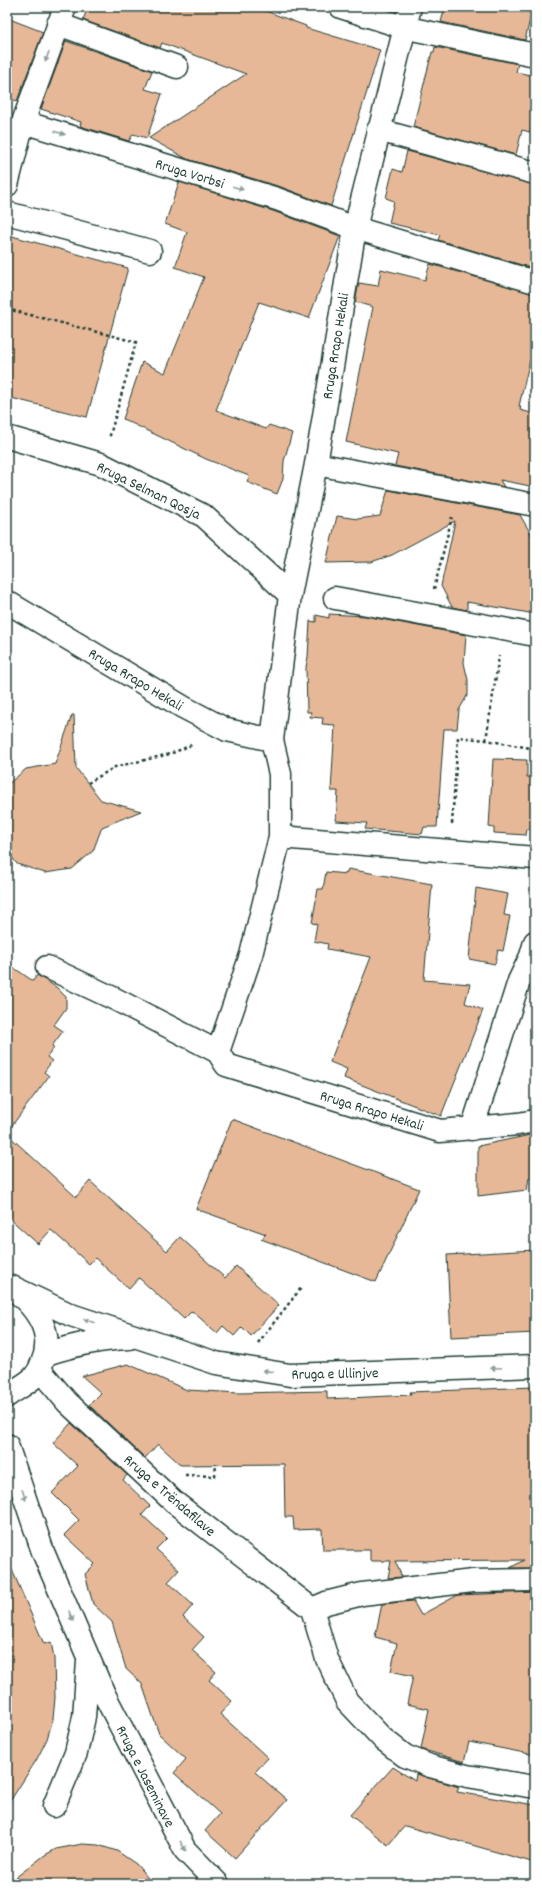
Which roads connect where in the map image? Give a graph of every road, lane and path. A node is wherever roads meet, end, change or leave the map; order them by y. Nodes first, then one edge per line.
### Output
1 (341, 7) edge
2 (62, 15) edge
3 (406, 17) edge
4 (535, 55) edge
5 (177, 67) dead end
6 (23, 122) junction
7 (378, 130) junction
8 (535, 172) edge
9 (7, 185) edge
10 (7, 213) edge
11 (354, 228) junction
12 (150, 251) dead end
13 (535, 282) edge
14 (7, 309) edge
15 (7, 437) edge
16 (101, 464) junction
17 (316, 464) junction
18 (535, 505) edge
19 (448, 534) dead end
20 (290, 595) junction
21 (335, 598) dead end
22 (7, 602) edge
23 (427, 614) junction
24 (535, 635) edge
25 (497, 670) dead end
26 (272, 740) junction
27 (486, 740) junction
28 (535, 749) edge
29 (170, 754) dead end
30 (88, 783) dead end
31 (280, 837) junction
32 (450, 851) junction
33 (535, 858) edge
34 (535, 942) edge
35 (47, 967) dead end
36 (218, 1052) junction
37 (535, 1121) edge
38 (472, 1129) junction
39 (9, 1285) edge
40 (301, 1288) dead end
41 (140, 1337) junction
42 (43, 1362) junction
43 (239, 1366) junction
44 (535, 1366) edge
45 (7, 1396) edge
46 (7, 1445) edge
47 (535, 1580) edge
48 (312, 1609) junction
49 (88, 1658) junction
50 (535, 1787) edge
51 (54, 1806) dead end
52 (218, 1884) edge

1 - 3 street
2 - 5 street
2 -> 6 street
3 - 4 street
3 - 7 street, Rruga Rrapo Hekali
6 - 9 street
6 -> 11 street, Rruga Vorbsi
7 - 8 street
7 - 11 street, Rruga Rrapo Hekali
10 - 12 street
11 - 13 street
11 - 17 street, Rruga Rrapo Hekali
14 - 16 path
15 - 16 street, Rruga Selman Qosja
16 - 20 street, Rruga Selman Qosja
17 - 18 street
17 - 20 street, Rruga Rrapo Hekali
19 - 23 path
20 - 26 street, Rruga Rrapo Hekali
21 - 23 street
22 - 26 street, Rruga Rrapo Hekali
23 - 24 street
25 - 27 path
26 - 31 street, Rruga Rrapo Hekali
27 - 28 path
27 - 32 path
29 - 30 path
31 - 32 street
31 - 36 street, Rruga Rrapo Hekali
32 - 33 street
34 - 38 street
35 - 36 street, Rruga Rrapo Hekali
36 - 38 street, Rruga Rrapo Hekali
37 - 38 street, Rruga Rrapo Hekali
41 -> 39 street, Rruga e Ullinjve
39 - 42 street
40 - 43 path
41 - 42 street, Rruga e Ullinjve
41 - 43 street, Rruga e Ullinjve
42 - 45 street
42 - 48 street, Rruga e Trëndafilave
44 -> 43 street, Rruga e Ullinjve
46 -> 49 street, Rruga e Jaseminave
47 - 48 street
48 - 50 street
49 - 51 street, Rruga e Jaseminave
49 -> 52 street, Rruga e Jaseminave

